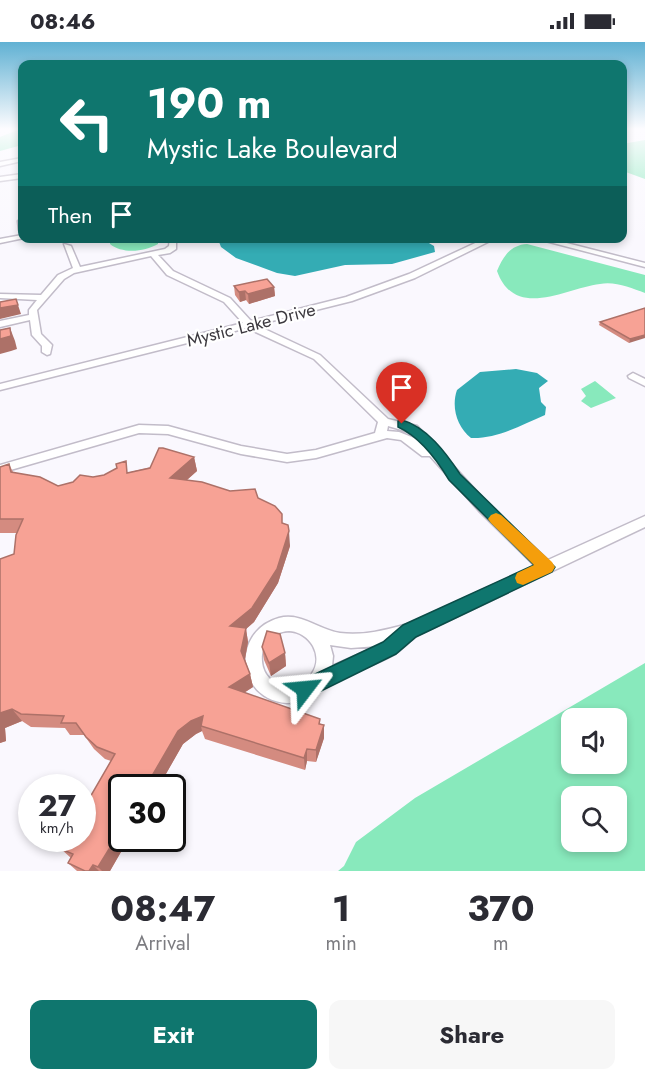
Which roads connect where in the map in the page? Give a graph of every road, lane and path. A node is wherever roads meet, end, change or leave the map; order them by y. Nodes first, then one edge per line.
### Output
1 (18, 177) edge
2 (0, 179) edge
3 (18, 238) edge
4 (0, 241) edge
5 (173, 243) edge
6 (468, 243) edge
7 (482, 243) edge
8 (559, 243) edge
9 (571, 243) edge
10 (67, 246) dead end
11 (154, 255) junction
12 (645, 263) edge
13 (77, 269) junction
14 (0, 296) edge
15 (42, 298) junction
16 (34, 317) junction
17 (248, 323) junction
18 (0, 324) edge
19 (47, 352) dead end
20 (633, 376) dead end
21 (0, 379) edge
22 (645, 383) edge
23 (0, 387) edge
24 (384, 421) junction
25 (380, 435) junction
26 (0, 469) edge
27 (454, 477) junction
28 (645, 522) edge
29 (546, 567) junction
30 (306, 627) junction
31 (410, 631) junction
32 (315, 682) junction

1 - 2 street
3 - 4 street
5 - 11 street
6 - 17 street, Mystic Lake Drive
7 - 17 street, Mystic Lake Drive
8 - 12 street
9 - 12 street
10 - 13 street
11 - 13 street
11 - 17 street
13 - 15 street
14 - 15 street
15 - 16 street
16 - 18 street
16 - 19 street
17 - 21 street, Mystic Lake Drive
17 - 23 street, Mystic Lake Drive
17 - 24 street
20 - 22 street
24 - 25 street
24 - 27 street
25 - 26 street
25 - 27 street
27 - 29 street
28 - 29 street
29 - 31 street
30 - 31 street
30 - 32 street
30 - 32 street
31 - 32 street

